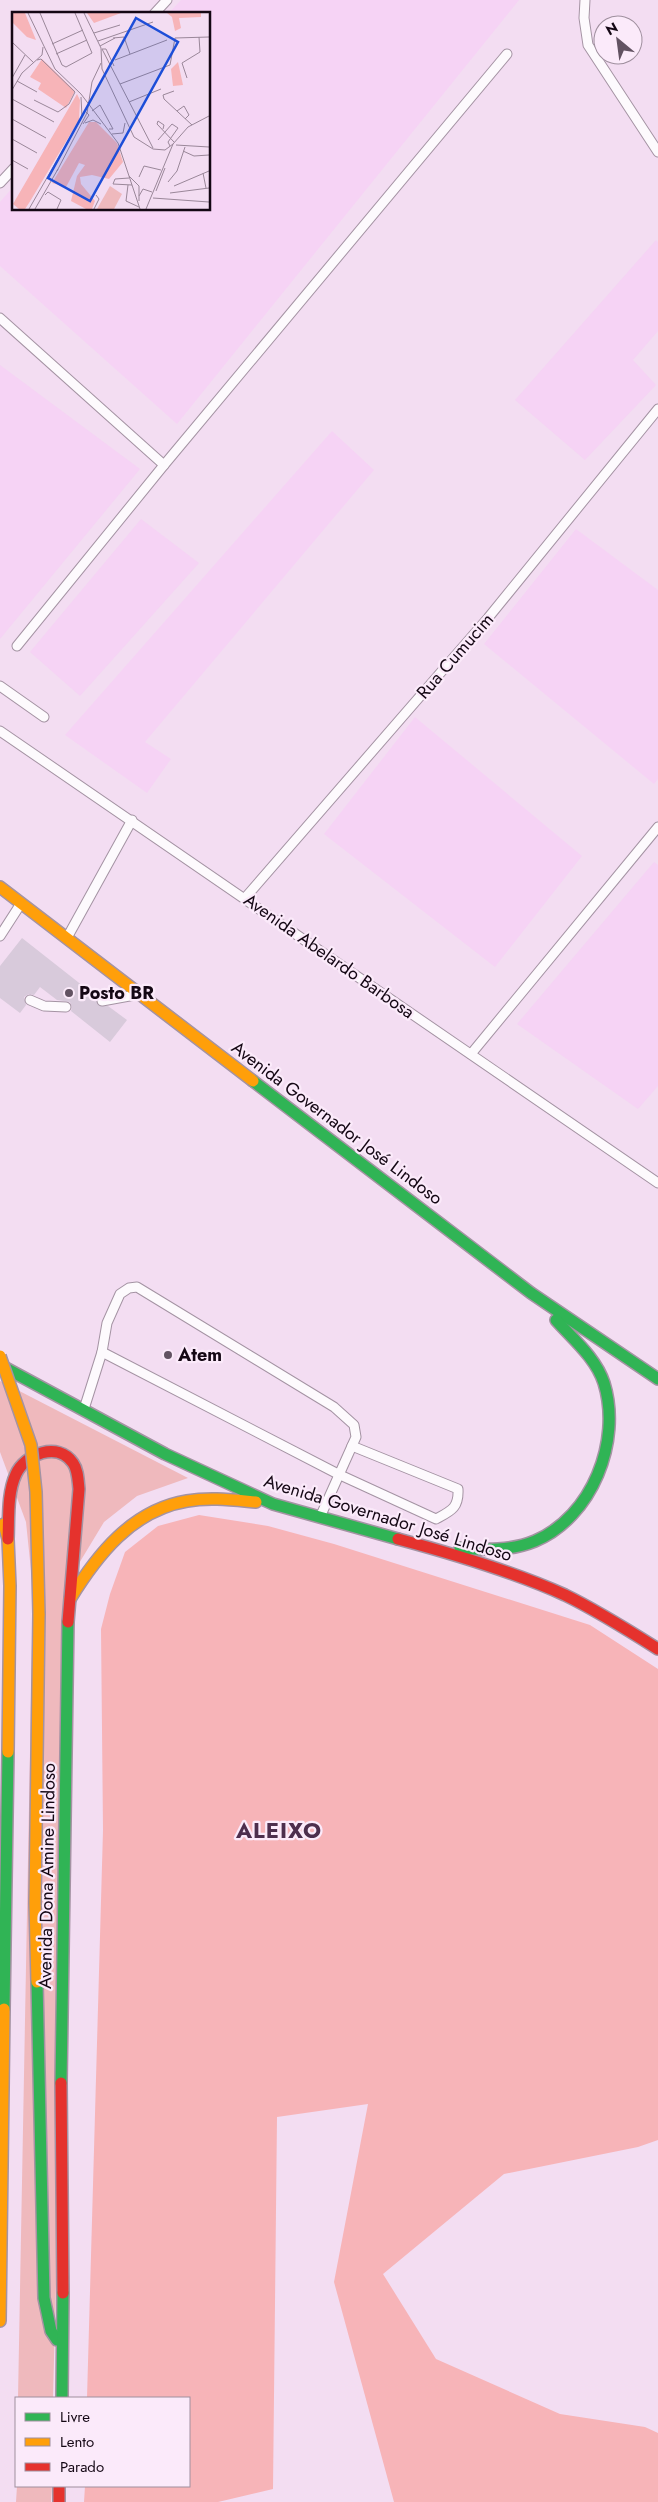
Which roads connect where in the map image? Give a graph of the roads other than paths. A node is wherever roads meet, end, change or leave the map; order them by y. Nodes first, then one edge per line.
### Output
1 (167, 0) edge
2 (585, 0) edge
3 (156, 12) edge
4 (507, 54) dead end
5 (658, 152) edge
6 (12, 170) edge
7 (0, 183) edge
8 (0, 318) edge
9 (658, 409) edge
10 (164, 465) junction
11 (18, 646) dead end
12 (0, 686) edge
13 (44, 717) dead end
14 (0, 731) edge
15 (132, 820) junction
16 (658, 826) edge
17 (0, 887) edge
18 (245, 898) junction
19 (21, 903) junction
20 (0, 936) edge
21 (67, 938) junction
22 (140, 994) junction
23 (30, 1000) dead end
24 (102, 1001) dead end
25 (66, 1007) dead end
26 (471, 1054) junction
27 (658, 1182) edge
28 (531, 1293) junction
29 (102, 1352) junction
30 (0, 1356) edge
31 (0, 1366) edge
32 (658, 1380) edge
33 (83, 1411) junction
34 (352, 1446) junction
35 (338, 1474) junction
36 (273, 1504) junction
37 (0, 1510) edge
38 (320, 1517) junction
39 (8, 1539) junction
40 (428, 1547) junction
41 (68, 1604) junction
42 (658, 1648) edge
43 (0, 2321) edge
44 (64, 2353) junction
45 (62, 2397) edge
46 (59, 2487) edge
47 (59, 2502) edge

1 - 3 lane
2 - 5 lane
4 - 10 lane
6 - 7 lane
8 - 10 lane
9 - 18 lane, Rua Cumucim
10 - 11 lane
12 - 13 lane
14 - 15 lane, Avenida Abelardo Barbosa
15 - 18 lane, Avenida Abelardo Barbosa
15 - 21 lane
16 - 26 lane
17 - 19 main road, Avenida Governador José Lindoso
18 - 26 lane, Avenida Abelardo Barbosa
19 - 20 lane
19 - 21 main road, Avenida Governador José Lindoso
21 - 22 main road, Avenida Governador José Lindoso
22 - 24 lane
22 - 28 main road, Avenida Governador José Lindoso
23 - 25 lane
26 - 27 lane, Avenida Abelardo Barbosa
28 - 32 main road, Avenida Governador José Lindoso
28 - 40 main road
29 - 33 lane
29 - 34 lane
29 - 35 lane
30 - 44 main road, bridge
31 - 33 main road, Avenida Governador José Lindoso
33 - 36 main road, Avenida Governador José Lindoso
34 - 35 lane
34 - 35 lane
35 - 38 lane
36 - 38 main road, Avenida Governador José Lindoso
36 - 41 main road
37 - 39 main road
38 - 40 main road, Avenida Governador José Lindoso
39 - 41 main road, Avenida Dona Amine Lindoso
39 - 43 main road
40 - 42 main road, Avenida Governador José Lindoso
41 - 44 main road, Avenida Dona Amine Lindoso
44 - 45 main road, Avenida Dona Amine Lindoso
46 - 47 main road

